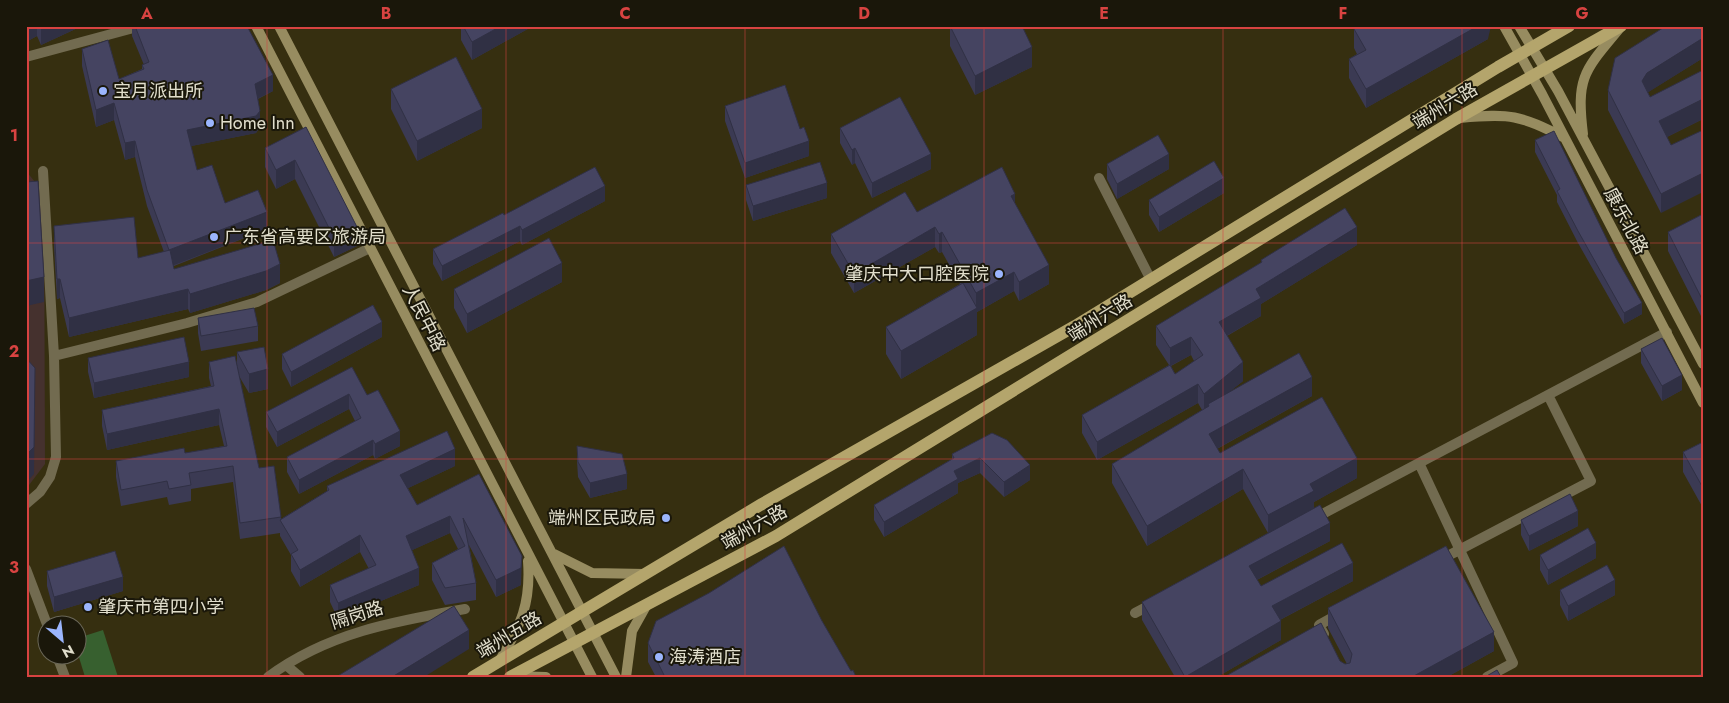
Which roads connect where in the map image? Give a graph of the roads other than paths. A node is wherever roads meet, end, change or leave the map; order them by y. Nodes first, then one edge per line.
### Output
1 (140, 26) edge
2 (256, 26) edge
3 (279, 26) edge
4 (1504, 26) edge
5 (1519, 26) edge
6 (1569, 26) edge
7 (1621, 26) edge
8 (1532, 48) junction
9 (1520, 54) junction
10 (26, 57) edge
11 (1544, 69) junction
12 (1532, 76) junction
13 (1456, 118) junction
14 (1565, 138) junction
15 (1584, 142) junction
16 (43, 171) dead end
17 (1100, 178) dead end
18 (370, 248) junction
19 (1151, 280) junction
20 (1667, 332) junction
21 (54, 356) junction
22 (1703, 364) edge
23 (1548, 395) junction
24 (1703, 403) edge
25 (1419, 463) junction
26 (26, 504) edge
27 (1301, 525) edge
28 (1458, 550) junction
29 (553, 554) junction
30 (527, 555) junction
31 (1432, 564) edge
32 (26, 568) edge
33 (646, 574) junction
34 (1160, 599) edge
35 (646, 606) junction
36 (465, 609) dead end
37 (1345, 611) edge
38 (583, 612) junction
39 (1135, 613) dead end
40 (44, 616) edge
41 (563, 623) junction
42 (593, 633) junction
43 (1328, 642) edge
44 (574, 643) junction
45 (500, 660) junction
46 (286, 665) junction
47 (510, 676) edge
48 (268, 677) edge
49 (300, 677) edge
50 (473, 677) edge
51 (546, 677) edge
52 (592, 677) edge
53 (616, 677) edge
54 (626, 677) edge
55 (1487, 677) edge

1 - 10 street
2 - 18 main road, 人民中路
3 - 29 main road, 人民中路
4 - 9 main road, 康乐北路
5 - 8 main road, 康乐北路
6 - 8 main road, 端州六路
7 - 11 main road, 端州六路
7 - 15 main road
8 - 9 main road, 端州六路
8 - 11 main road, 康乐北路
9 - 12 main road, 康乐北路
9 - 19 main road, 端州六路
11 - 12 main road, 端州六路
11 - 15 main road, 康乐北路
12 - 13 main road, 端州六路
12 - 14 main road, 康乐北路
13 - 14 main road
13 - 35 main road, 端州六路
14 - 20 main road, 康乐北路
15 - 22 main road, 康乐北路
16 - 21 street
17 - 19 street
18 - 21 street
18 - 30 main road, 人民中路
19 - 33 main road, 端州六路
20 - 23 street
20 - 24 main road, 康乐北路
21 - 26 street
23 - 25 street
23 - 28 street
25 - 27 street
25 - 28 street
28 - 31 street
28 - 55 street
29 - 33 main road
29 - 38 main road, 人民中路
30 - 41 main road, 人民中路
30 - 45 main road
32 - 40 street
33 - 38 main road, 端州六路
34 - 39 street
35 - 42 main road, 端州六路
35 - 54 main road
36 - 46 street, 隔岗路
37 - 43 street
38 - 41 main road, 端州五路
38 - 42 main road, 人民中路
41 - 44 main road, 人民中路
41 - 45 main road, 端州五路
42 - 44 main road, 端州五路
42 - 53 main road, 人民中路
44 - 47 main road, 端州五路
44 - 52 main road, 人民中路
45 - 50 main road, 端州五路
46 - 48 street, 隔岗路
46 - 49 street
47 - 51 main road

